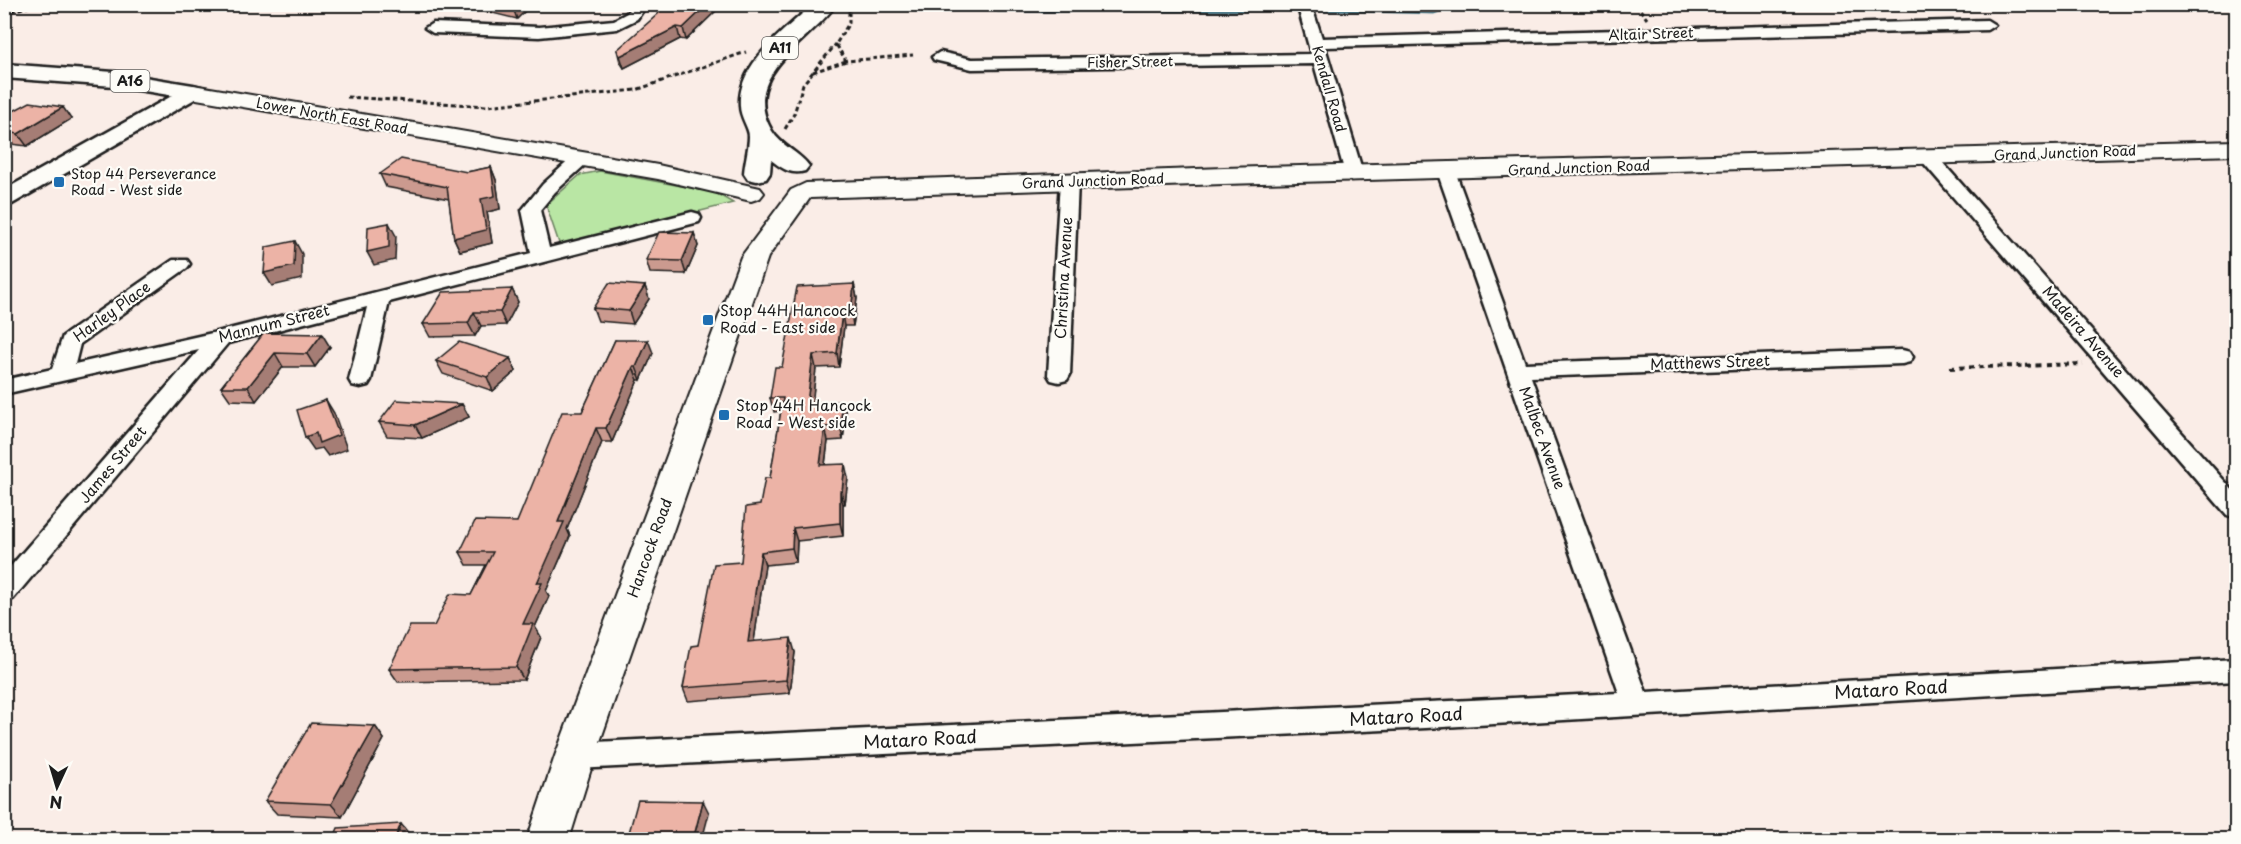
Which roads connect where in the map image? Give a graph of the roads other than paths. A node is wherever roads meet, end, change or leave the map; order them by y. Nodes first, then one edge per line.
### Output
1 (640, 4) edge
2 (826, 4) edge
3 (1305, 9) edge
4 (1987, 25) dead end
5 (433, 28) dead end
6 (1318, 51) junction
7 (940, 57) dead end
8 (4, 70) edge
9 (193, 92) junction
10 (771, 136) junction
11 (2236, 148) edge
12 (1928, 157) junction
13 (581, 159) junction
14 (1446, 171) junction
15 (1354, 173) junction
16 (1069, 181) junction
17 (803, 182) junction
18 (755, 185) junction
19 (4, 199) edge
20 (692, 218) dead end
21 (541, 255) junction
22 (755, 257) junction
23 (180, 264) dead end
24 (380, 297) junction
25 (221, 338) junction
26 (1902, 357) dead end
27 (1517, 370) junction
28 (62, 373) junction
29 (1059, 375) dead end
30 (360, 380) dead end
31 (4, 387) edge
32 (2236, 509) edge
33 (4, 592) edge
34 (2236, 670) edge
35 (1637, 704) junction
36 (575, 756) junction
37 (548, 840) edge

1 - 5 street
2 - 10 main road, A11
3 - 6 street, Kendall Road
4 - 6 street, Altair Street
6 - 7 street, Fisher Street
6 - 15 street, Kendall Road
8 - 9 main road, Lower North East Road / A16
9 - 13 main road, Lower North East Road / A16
9 - 19 street
10 - 17 main road
10 - 18 main road, A11
11 - 12 main road, Grand Junction Road
12 - 14 main road, Grand Junction Road
12 - 32 street, Madeira Avenue
13 - 18 main road, Lower North East Road / A16
13 - 21 street
14 - 15 main road, Grand Junction Road
14 - 27 street, Malbec Avenue
15 - 16 main road, Grand Junction Road
16 - 17 main road, Grand Junction Road
16 - 29 street, Christina Avenue
17 - 18 main road, Lower North East Road
17 - 18 main road
17 - 22 main road, Hancock Road / A11
18 - 22 main road, Hancock Road / A11
20 - 21 street, Mannum Street
21 - 24 street, Mannum Street
22 - 36 main road, Hancock Road / A11
23 - 28 street, Harley Place
24 - 25 street, Mannum Street
24 - 30 street
25 - 28 street, Mannum Street
25 - 33 street, James Street
26 - 27 street, Matthews Street
27 - 35 street, Malbec Avenue
28 - 31 street, Mannum Street
34 - 35 street, Mataro Road
35 - 36 street, Mataro Road
36 - 37 main road, Hancock Road / A11

